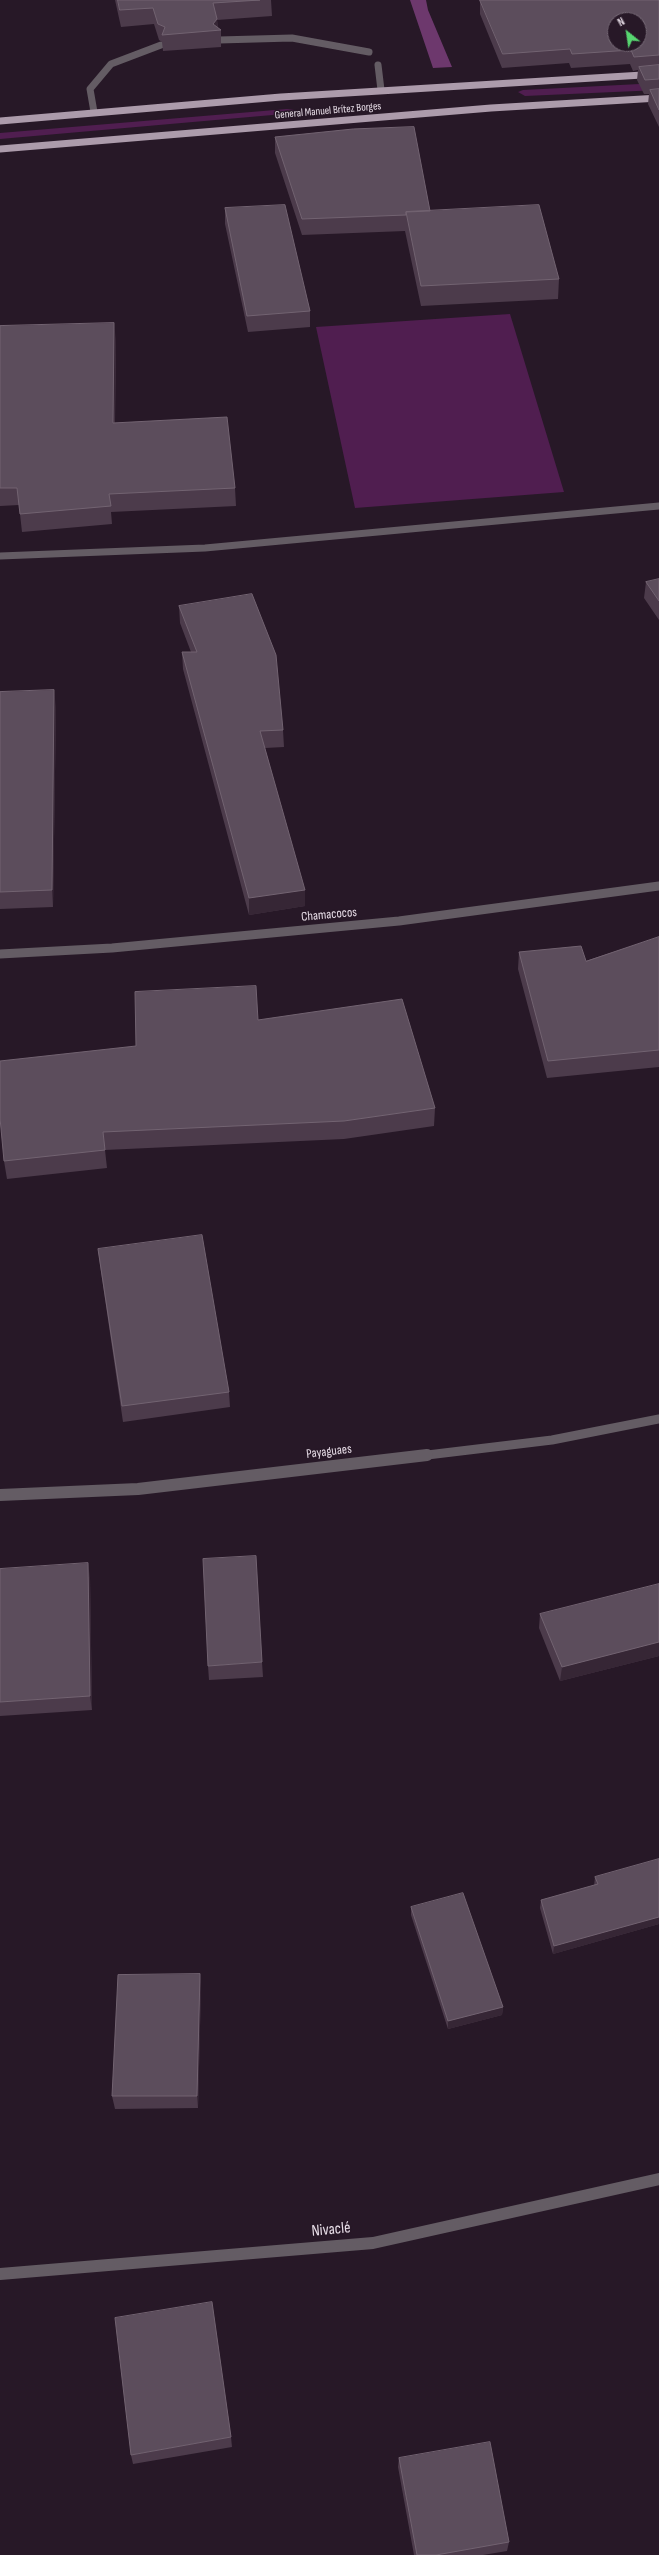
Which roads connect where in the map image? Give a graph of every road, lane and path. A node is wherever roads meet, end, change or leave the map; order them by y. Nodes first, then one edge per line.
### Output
1 (219, 40) edge
2 (161, 45) edge
3 (369, 52) dead end
4 (378, 65) dead end
5 (659, 74) edge
6 (381, 90) junction
7 (659, 98) edge
8 (94, 112) junction
9 (0, 122) edge
10 (0, 149) edge
11 (659, 506) edge
12 (0, 556) edge
13 (659, 886) edge
14 (0, 954) edge
15 (659, 1419) edge
16 (0, 1495) edge
17 (659, 2179) edge
18 (0, 2274) edge

1 - 3 street
2 - 8 street
4 - 6 street
5 - 6 main road, General Manuel Brítez Borges
6 - 8 main road, General Manuel Brítez Borges
7 - 10 main road, General Manuel Brítez Borges
8 - 9 main road, General Manuel Brítez Borges
11 - 12 street
13 - 14 street, Chamacocos
15 - 16 street, Payaguaes
17 - 18 street, Nivaclé

